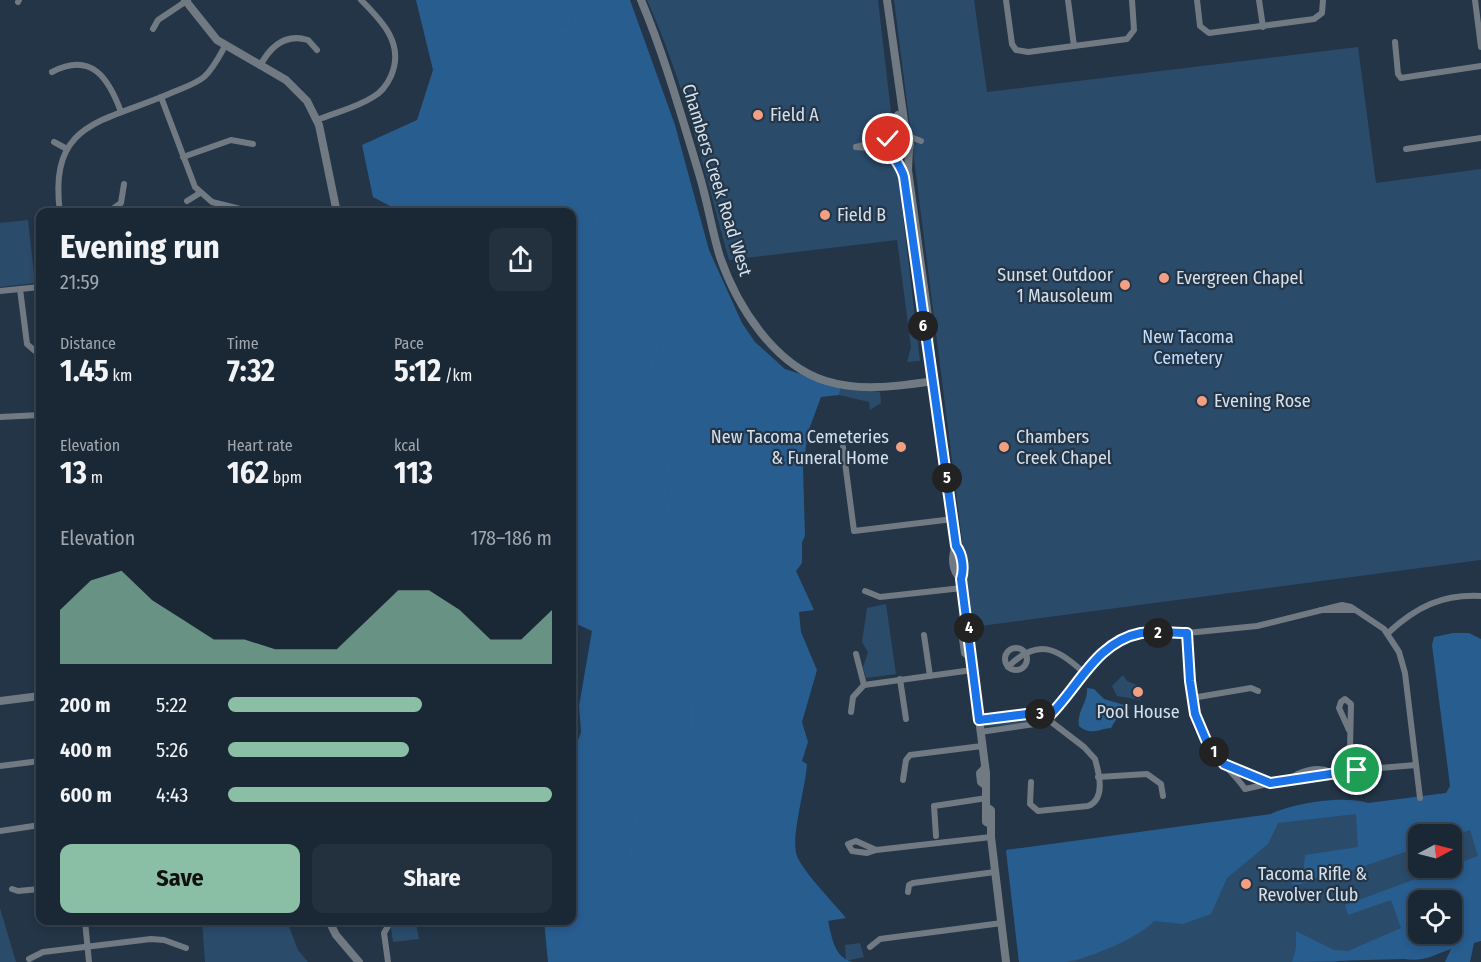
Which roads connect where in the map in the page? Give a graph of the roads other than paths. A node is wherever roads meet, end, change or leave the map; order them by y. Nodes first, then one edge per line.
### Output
1 (186, 0) edge
2 (361, 0) edge
3 (641, 0) edge
4 (885, 0) edge
5 (1006, 0) edge
6 (1068, 0) edge
7 (1132, 0) edge
8 (1197, 0) edge
9 (1259, 0) edge
10 (1323, 0) edge
11 (1475, 0) edge
12 (1263, 27) junction
13 (153, 28) dead end
14 (1395, 42) dead end
15 (225, 46) junction
16 (1074, 46) junction
17 (1481, 47) edge
18 (317, 50) dead end
19 (260, 66) junction
20 (1481, 66) edge
21 (52, 72) dead end
22 (161, 97) junction
23 (121, 112) junction
24 (317, 120) junction
25 (907, 135) junction
26 (891, 136) junction
27 (1481, 138) edge
28 (54, 142) dead end
29 (253, 144) dead end
30 (67, 148) junction
31 (909, 148) junction
32 (1406, 149) dead end
33 (892, 152) junction
34 (183, 157) junction
35 (124, 184) dead end
36 (200, 193) junction
37 (187, 201) dead end
38 (60, 208) edge
39 (114, 208) edge
40 (233, 208) edge
41 (336, 208) edge
42 (36, 287) edge
43 (20, 289) junction
44 (0, 291) edge
45 (929, 342) junction
46 (36, 350) edge
47 (934, 381) junction
48 (36, 415) edge
49 (0, 417) edge
50 (843, 447) dead end
51 (953, 519) junction
52 (962, 588) junction
53 (865, 591) dead end
54 (1481, 596) edge
55 (1187, 633) junction
56 (1388, 633) junction
57 (924, 635) dead end
58 (1024, 651) junction
59 (856, 654) dead end
60 (1008, 667) junction
61 (972, 670) junction
62 (1084, 673) junction
63 (930, 676) junction
64 (900, 680) junction
65 (864, 685) junction
66 (1258, 691) dead end
67 (36, 696) edge
68 (1192, 698) junction
69 (0, 701) edge
70 (851, 712) dead end
71 (1047, 718) junction
72 (906, 719) dead end
73 (979, 720) junction
74 (1349, 730) dead end
75 (980, 732) junction
76 (982, 747) junction
77 (1350, 749) junction
78 (36, 761) edge
79 (1224, 764) junction
80 (0, 765) edge
81 (1416, 765) junction
82 (1357, 770) junction
83 (1346, 771) junction
84 (1098, 777) junction
85 (903, 780) dead end
86 (1031, 782) dead end
87 (1270, 783) junction
88 (1163, 796) dead end
89 (987, 798) junction
90 (1420, 798) dead end
91 (36, 826) edge
92 (0, 831) edge
93 (936, 836) dead end
94 (991, 837) junction
95 (876, 850) dead end
96 (995, 872) junction
97 (12, 889) dead end
98 (36, 889) edge
99 (908, 892) dead end
100 (1002, 923) junction
101 (85, 925) edge
102 (332, 925) edge
103 (389, 925) edge
104 (88, 947) junction
105 (870, 947) dead end
106 (186, 948) dead end
107 (29, 959) dead end
108 (89, 962) edge
109 (360, 962) edge
110 (388, 962) edge
111 (1006, 962) edge

1 - 13 street
1 - 15 street
2 - 24 street
3 - 47 street, Chambers Creek Road West
4 - 25 street
4 - 26 street
5 - 16 street
6 - 16 street
7 - 16 street
8 - 12 street
9 - 12 street
10 - 12 street
11 - 17 street
14 - 20 street
15 - 19 street
15 - 22 street
18 - 19 street
19 - 24 street
21 - 23 street
22 - 23 street
22 - 34 street
23 - 30 street
24 - 41 street
25 - 26 street
25 - 31 street
26 - 33 street
26 - 33 street
27 - 32 street
28 - 30 street
29 - 34 street
30 - 38 street
31 - 33 street
31 - 45 street
33 - 45 street
34 - 36 street
35 - 39 street
36 - 37 street
36 - 40 street
42 - 43 street
43 - 44 street
43 - 46 street
45 - 47 street
47 - 51 street
48 - 49 street
50 - 51 street
51 - 52 street
52 - 53 street
52 - 61 street
54 - 56 street
55 - 56 street
55 - 62 street
55 - 68 street
56 - 81 street
57 - 63 street
58 - 60 street
58 - 60 street
58 - 60 street
58 - 62 street
59 - 65 street
61 - 63 street
61 - 73 street
62 - 71 street
63 - 64 street
64 - 65 street
64 - 72 street
65 - 70 street
66 - 68 street
67 - 69 street
68 - 79 street
71 - 73 street
71 - 75 street
71 - 84 street
73 - 75 street
74 - 77 street
75 - 76 street
76 - 85 street
76 - 89 street
77 - 82 street
77 - 83 street
78 - 80 street
79 - 87 street
79 - 87 street
81 - 82 street
81 - 90 street
82 - 83 street
83 - 87 street
84 - 86 street
84 - 88 street
89 - 93 street
89 - 94 street
91 - 92 street
94 - 95 street
94 - 96 street
96 - 99 street
96 - 100 street
97 - 98 street
100 - 105 street
100 - 111 street
101 - 104 street
102 - 109 street
103 - 110 street
104 - 106 street
104 - 107 street
104 - 108 street

